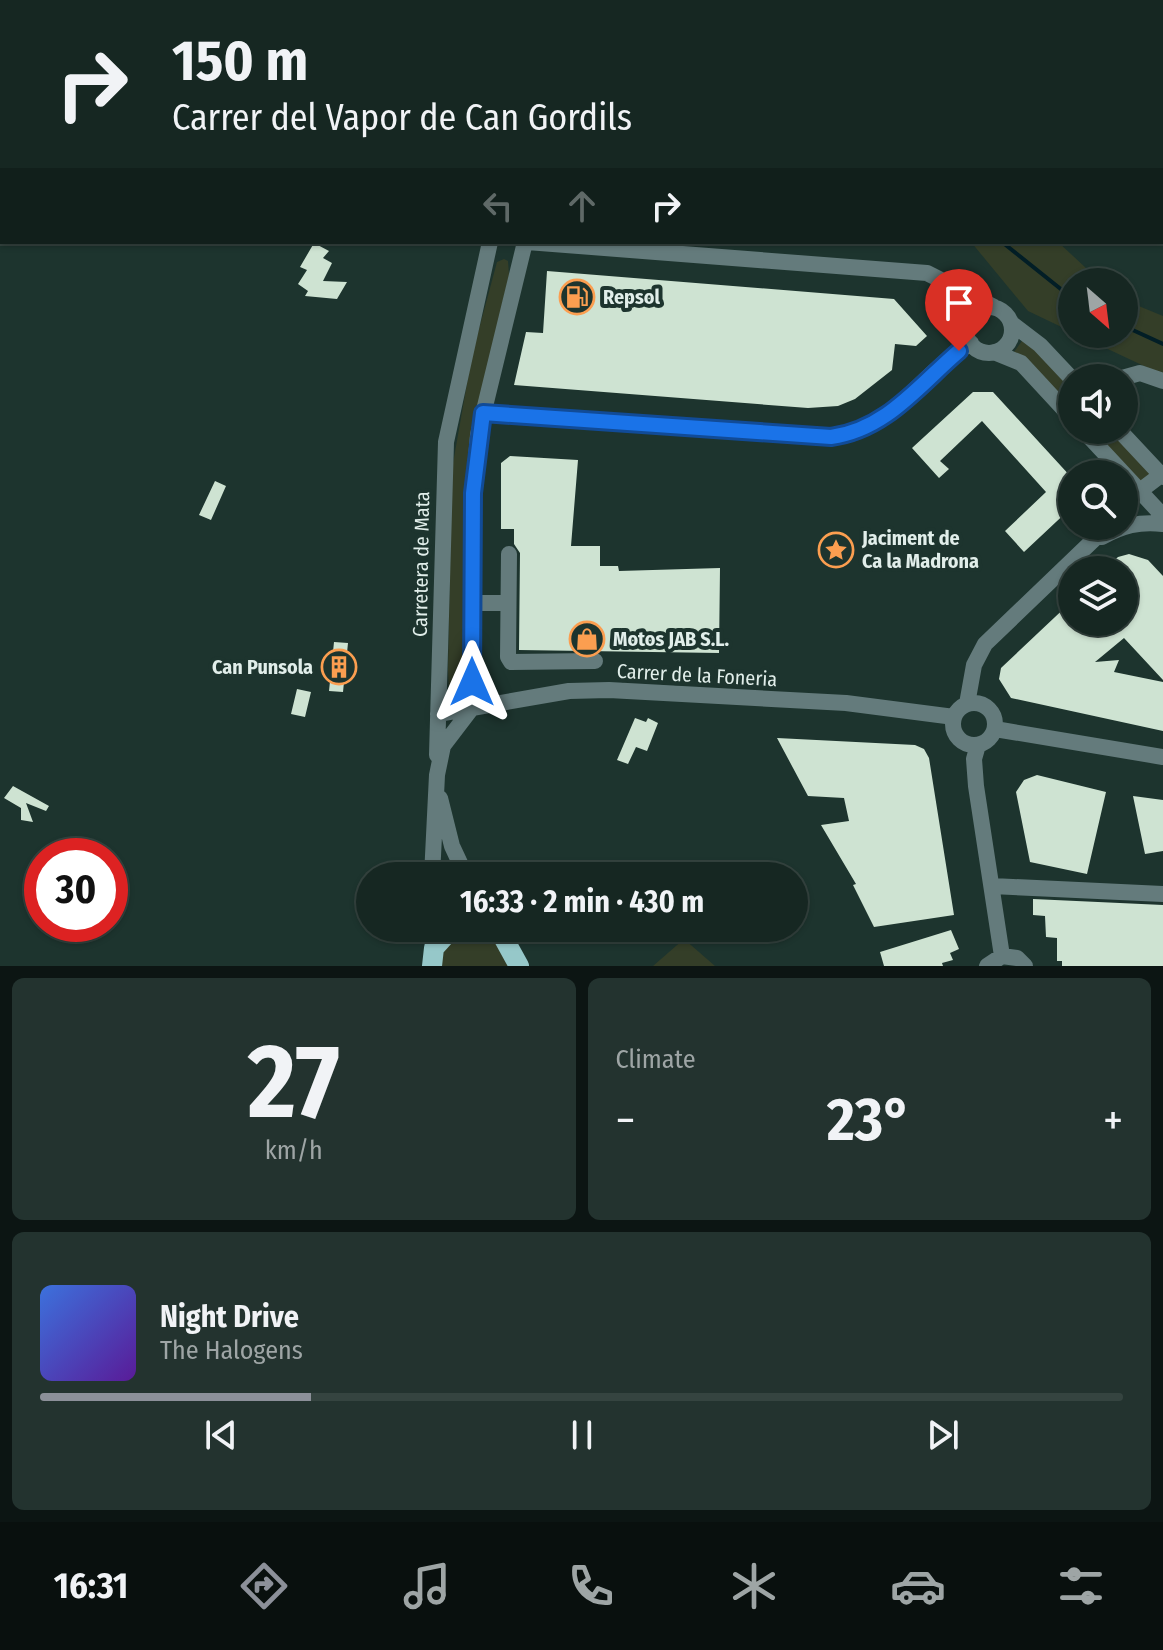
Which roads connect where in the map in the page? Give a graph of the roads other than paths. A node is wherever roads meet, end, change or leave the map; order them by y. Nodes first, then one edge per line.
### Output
1 (490, 244) edge
2 (525, 244) edge
3 (577, 244) edge
4 (603, 245) edge
5 (914, 272) junction
6 (994, 307) junction
7 (969, 320) junction
8 (1011, 323) junction
9 (971, 343) junction
10 (994, 352) junction
11 (1058, 364) edge
12 (1138, 374) edge
13 (1163, 381) edge
14 (1058, 403) edge
15 (483, 413) junction
16 (1096, 444) edge
17 (1132, 444) edge
18 (1110, 460) edge
19 (1162, 476) edge
20 (1138, 489) edge
21 (1141, 492) junction
22 (1138, 494) edge
23 (1160, 508) edge
24 (1141, 523) junction
25 (1138, 524) edge
26 (1163, 524) edge
27 (1097, 540) edge
28 (509, 554) dead end
29 (472, 603) junction
30 (508, 603) junction
31 (595, 661) dead end
32 (967, 704) junction
33 (472, 708) junction
34 (438, 714) junction
35 (954, 717) junction
36 (995, 729) junction
37 (978, 745) junction
38 (1163, 757) edge
39 (437, 775) junction
40 (433, 862) edge
41 (460, 862) edge
42 (992, 886) junction
43 (1163, 894) edge
44 (431, 942) edge
45 (438, 942) edge
46 (504, 942) edge
47 (1002, 956) junction
48 (432, 964) edge
49 (519, 966) edge
50 (987, 966) edge
51 (1025, 966) edge

1 - 34 street, Carretera de Mata
2 - 15 street
3 - 4 street
4 - 5 street
5 - 6 street
5 - 7 street
6 - 7 street
6 - 8 street
7 - 9 street
8 - 10 street
8 - 11 street
9 - 10 street
9 - 15 street
10 - 14 street
12 - 13 street
15 - 29 street
16 - 18 street
17 - 19 street
19 - 21 street
20 - 21 street
21 - 22 street
21 - 23 street
23 - 24 street
24 - 25 street
24 - 26 street
27 - 32 street
28 - 30 street
29 - 30 street
29 - 33 street
30 - 31 street
32 - 35 street
32 - 36 street
33 - 34 street, Carrer de la Foneria
33 - 35 street, Carrer de la Foneria
33 - 39 street
34 - 39 street, Carretera de Mata
35 - 37 street
36 - 37 street
36 - 38 street
37 - 42 street
39 - 40 street
39 - 41 street
42 - 43 street
42 - 47 street
44 - 48 street
45 - 48 main road
46 - 49 main road
47 - 50 street
47 - 51 street

